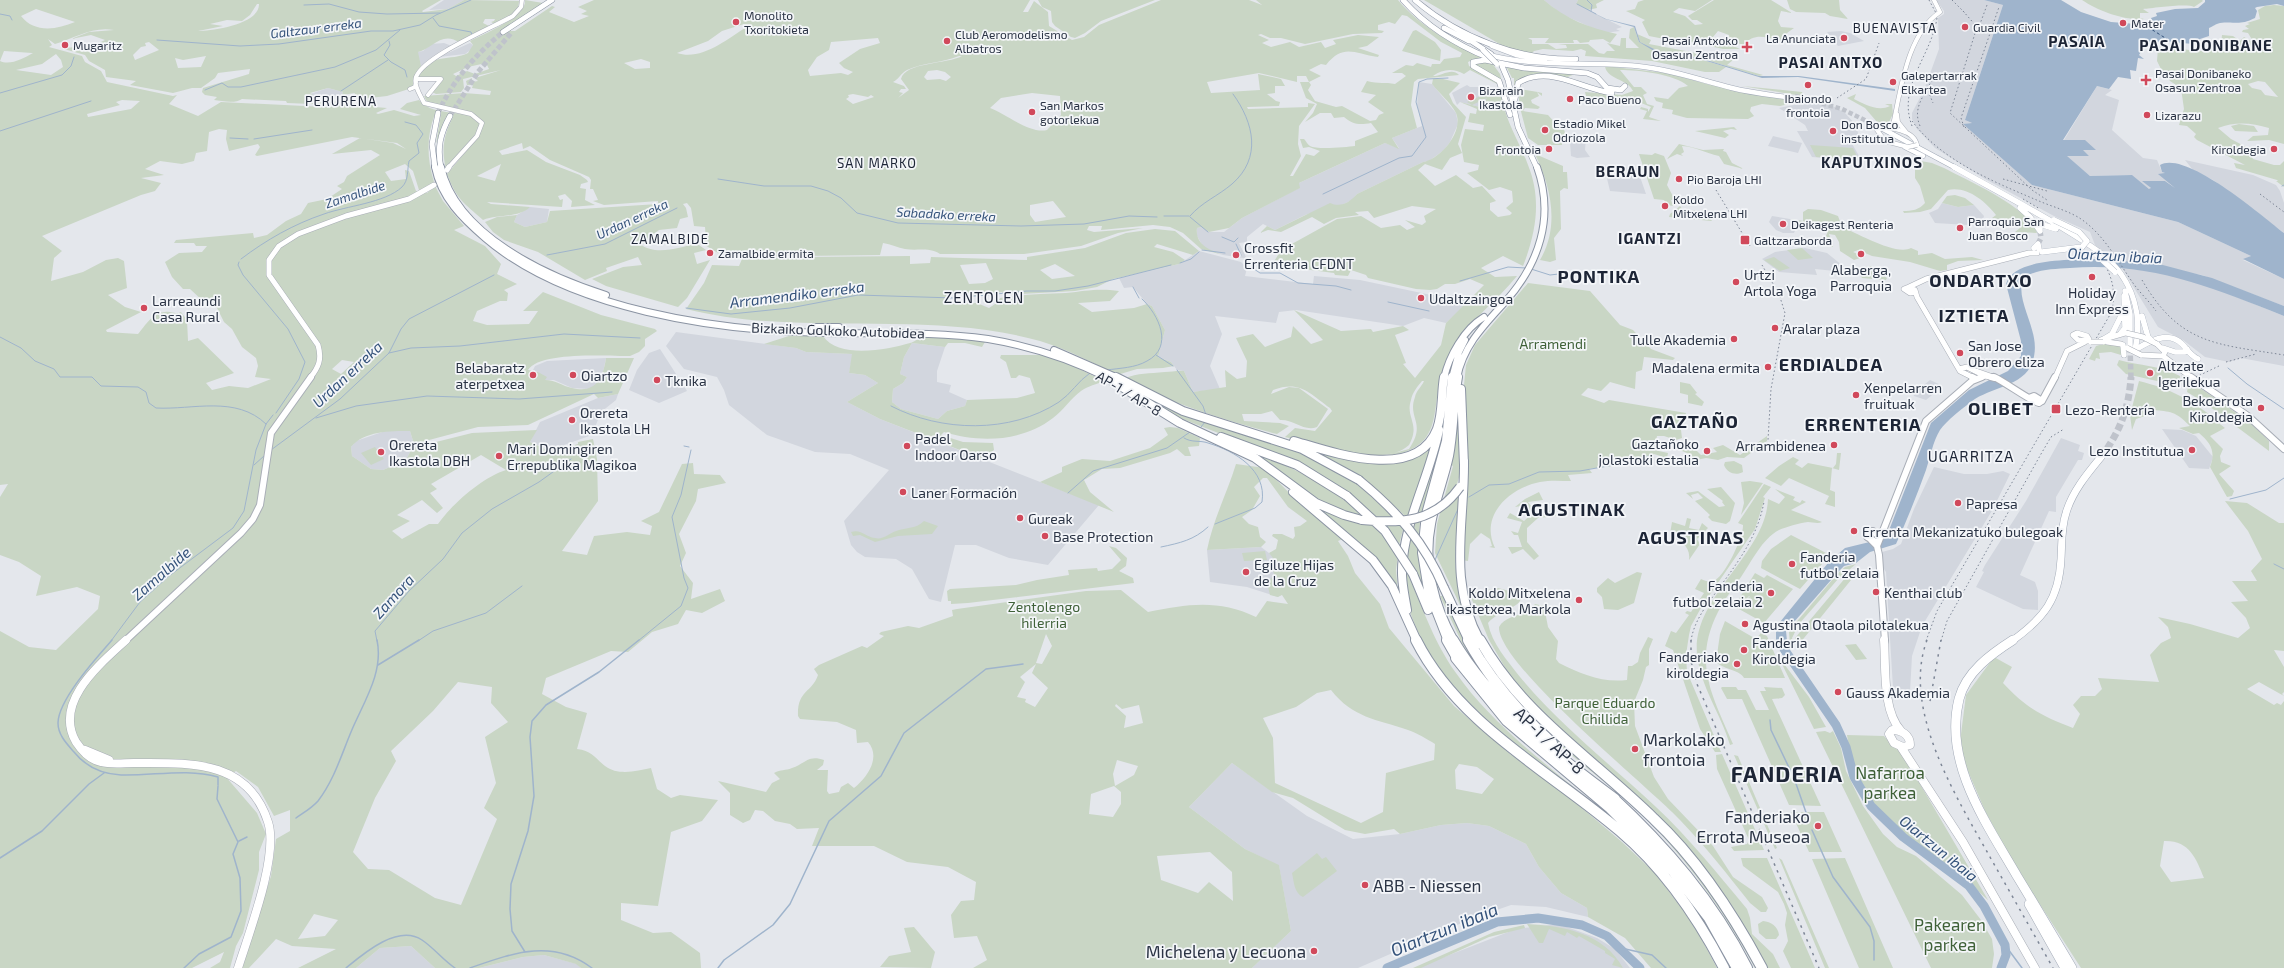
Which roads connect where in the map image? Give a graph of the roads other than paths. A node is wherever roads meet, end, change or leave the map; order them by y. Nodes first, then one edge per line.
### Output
1 (522, 0) edge
2 (551, 0) edge
3 (557, 0) edge
4 (1403, 0) edge
5 (1406, 0) edge
6 (1410, 0) edge
7 (1415, 0) edge
8 (1934, 0) edge
9 (1461, 30) junction
10 (503, 32) tunnel mouth
11 (512, 32) tunnel mouth
12 (1447, 34) junction
13 (1576, 59) dead end
14 (1500, 65) junction
15 (1566, 65) junction
16 (1584, 70) dead end
17 (416, 80) junction
18 (424, 80) junction
19 (1625, 86) dead end
20 (419, 90) junction
21 (1612, 93) dead end
22 (428, 95) dead end
23 (1794, 97) tunnel mouth
24 (1898, 108) junction
25 (438, 113) tunnel mouth
26 (1511, 113) junction
27 (450, 116) tunnel mouth
28 (1884, 129) junction
29 (1910, 135) junction
30 (1917, 144) junction
31 (1906, 147) junction
32 (447, 170) dead end
33 (1963, 174) junction
34 (1970, 176) junction
35 (434, 184) dead end
36 (2008, 199) junction
37 (2026, 207) junction
38 (2067, 234) junction
39 (2036, 251) joint
40 (2099, 255) junction
41 (2119, 274) junction
42 (2123, 286) junction
43 (1908, 287) dead end
44 (1915, 291) junction
45 (1503, 301) junction
46 (2123, 312) junction
47 (1484, 317) junction
48 (2121, 334) junction
49 (2089, 340) junction
50 (2102, 341) junction
51 (2152, 341) junction
52 (1471, 342) junction
53 (2127, 347) junction
54 (2162, 348) junction
55 (2187, 349) junction
56 (2067, 351) junction
57 (2124, 355) tunnel mouth
58 (1951, 356) junction
59 (2162, 356) junction
60 (2152, 357) junction
61 (2198, 359) dead end
62 (1094, 366) joint
63 (2173, 366) junction
64 (1968, 367) junction
65 (1086, 368) joint
66 (1959, 369) junction
67 (1976, 371) junction
68 (1979, 378) junction
69 (1995, 378) junction
70 (1970, 379) junction
71 (1136, 392) junction
72 (2047, 394) junction
73 (2032, 397) junction
74 (1440, 407) junction
75 (1172, 418) junction
76 (1248, 431) junction
77 (2284, 449) edge
78 (2101, 457) tunnel mouth
79 (1464, 460) junction
80 (1273, 471) junction
81 (1878, 539) junction
82 (1871, 540) dead end
83 (1446, 588) junction
84 (1414, 634) junction
85 (1459, 661) junction
86 (1893, 727) junction
87 (1904, 747) junction
88 (1618, 786) junction
89 (1615, 799) junction
90 (2012, 868) junction
91 (238, 966) edge
92 (1724, 968) edge
93 (1737, 968) edge
94 (1747, 968) edge
95 (1762, 968) edge
96 (2035, 968) edge
97 (2065, 968) edge
98 (2072, 968) edge

1 - 17 main road
2 - 10 highway
3 - 11 highway
4 - 12 highway
5 - 14 highway, bridge
6 - 14 highway, bridge
7 - 9 highway
8 - 24 main road
9 - 13 highway
9 - 15 main road
12 - 15 main road
12 - 16 highway
14 - 26 highway
15 - 23 main road
17 - 18 main road
17 - 20 main road
17 - 20 main road
18 - 20 main road
18 - 22 main road
19 - 26 highway
20 - 32 main road
21 - 26 highway
24 - 28 main road
24 - 29 main road
25 - 65 highway, Bizkaiko Golkoko Autobidea
26 - 45 highway
27 - 62 highway, Bizkaiko Golkoko Autobidea
28 - 29 main road
28 - 31 main road
28 - 33 main road
28 - 34 main road
29 - 30 main road
30 - 31 main road, bridge
30 - 34 main road
31 - 33 main road
33 - 36 main road
34 - 37 main road
35 - 91 main road
36 - 38 main road
36 - 38 main road
37 - 39 main road, bridge
37 - 40 main road
38 - 40 main road
39 - 44 main road
40 - 41 main road, bridge
41 - 42 main road
41 - 51 main road
41 - 53 main road
42 - 46 main road
42 - 53 main road
43 - 44 main road
44 - 58 main road
45 - 47 highway
45 - 52 highway
46 - 48 main road
46 - 50 main road
47 - 74 highway
47 - 85 highway
48 - 50 main road
48 - 51 main road, bridge
48 - 53 main road
49 - 50 main road, bridge
49 - 56 main road
49 - 56 main road
50 - 53 main road
51 - 54 main road
52 - 79 highway
52 - 89 highway
53 - 55 main road
53 - 57 main road
53 - 60 main road, bridge
54 - 55 main road
54 - 59 main road
55 - 61 main road
56 - 72 main road
58 - 64 main road
58 - 66 main road
59 - 60 main road
59 - 63 main road
60 - 63 main road
62 - 71 highway, AP-1 / AP-8
63 - 77 main road
64 - 66 main road
64 - 67 main road
65 - 71 highway, AP-1 / AP-8
66 - 70 main road
67 - 68 main road
67 - 69 main road
68 - 69 main road
68 - 70 main road
69 - 73 main road
70 - 81 main road
71 - 75 highway, AP-1 / AP-8
71 - 76 highway
72 - 73 main road
72 - 73 main road
74 - 76 highway
74 - 84 highway
75 - 80 highway
75 - 85 highway, AP-1 / AP-8, bridge
76 - 83 highway, AP-1 / AP-8, bridge
78 - 90 main road
79 - 80 highway, bridge
79 - 88 highway
80 - 84 highway
81 - 82 main road
81 - 86 main road
83 - 88 highway
83 - 89 highway, AP-1 / AP-8
84 - 92 highway
85 - 93 highway, AP-1 / AP-8
86 - 87 main road
86 - 87 main road
87 - 96 main road
88 - 95 highway
89 - 94 highway, AP-1 / AP-8
90 - 97 main road
90 - 98 main road

